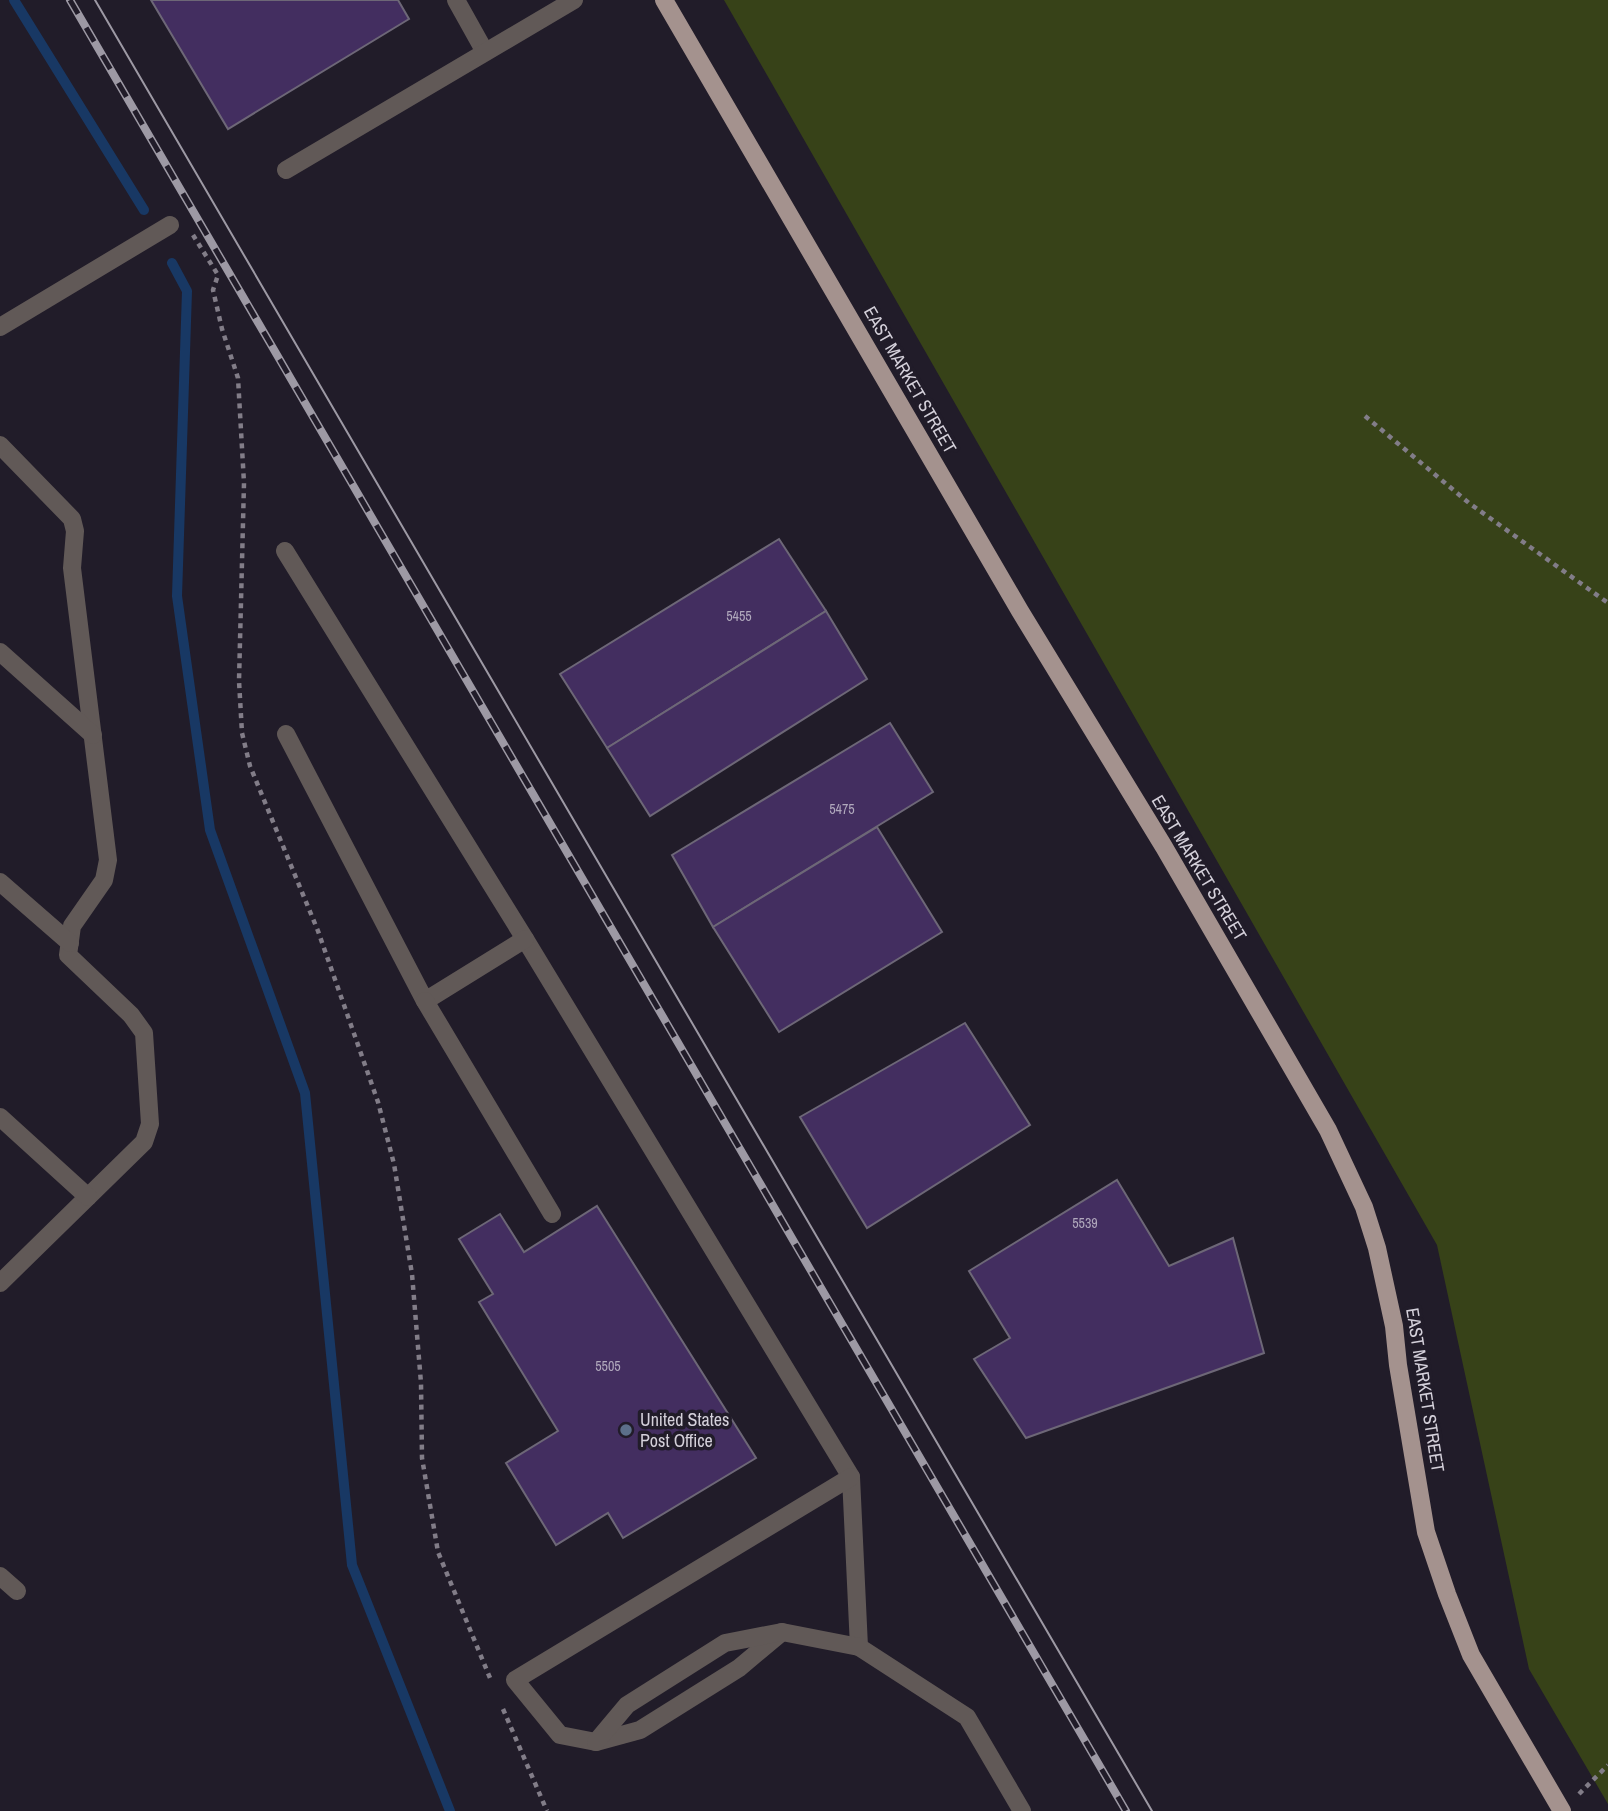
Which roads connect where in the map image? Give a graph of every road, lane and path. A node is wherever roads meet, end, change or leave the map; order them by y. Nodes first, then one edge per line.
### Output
1 (456, 0) edge
2 (574, 0) edge
3 (664, 0) edge
4 (485, 52) junction
5 (286, 170) dead end
6 (170, 225) dead end
7 (195, 236) dead end
8 (0, 327) edge
9 (1365, 416) dead end
10 (0, 444) edge
11 (285, 551) dead end
12 (1608, 603) edge
13 (0, 652) edge
14 (286, 734) dead end
15 (93, 735) junction
16 (0, 882) edge
17 (525, 939) junction
18 (70, 943) junction
19 (425, 1001) junction
20 (0, 1117) edge
21 (88, 1197) junction
22 (552, 1214) dead end
23 (0, 1283) edge
24 (851, 1477) junction
25 (0, 1576) edge
26 (17, 1591) dead end
27 (782, 1632) junction
28 (859, 1647) junction
29 (492, 1683) dead end
30 (503, 1708) dead end
31 (596, 1742) junction
32 (1608, 1765) edge
33 (547, 1811) edge
34 (1023, 1811) edge
35 (1562, 1811) edge

1 - 4 street
2 - 4 street
3 - 35 main road, EAST MARKET STREET
4 - 5 street
6 - 8 street
7 - 29 path
9 - 12 path
10 - 15 street
11 - 17 street
13 - 15 street
14 - 19 street
15 - 18 street
16 - 18 street
17 - 19 street
17 - 24 street
18 - 21 street
19 - 22 street
20 - 21 street
21 - 23 street
24 - 28 street
24 - 31 street
25 - 26 street
27 - 28 street
27 - 31 street
27 - 31 street
28 - 34 street
30 - 33 path
32 - 35 path

